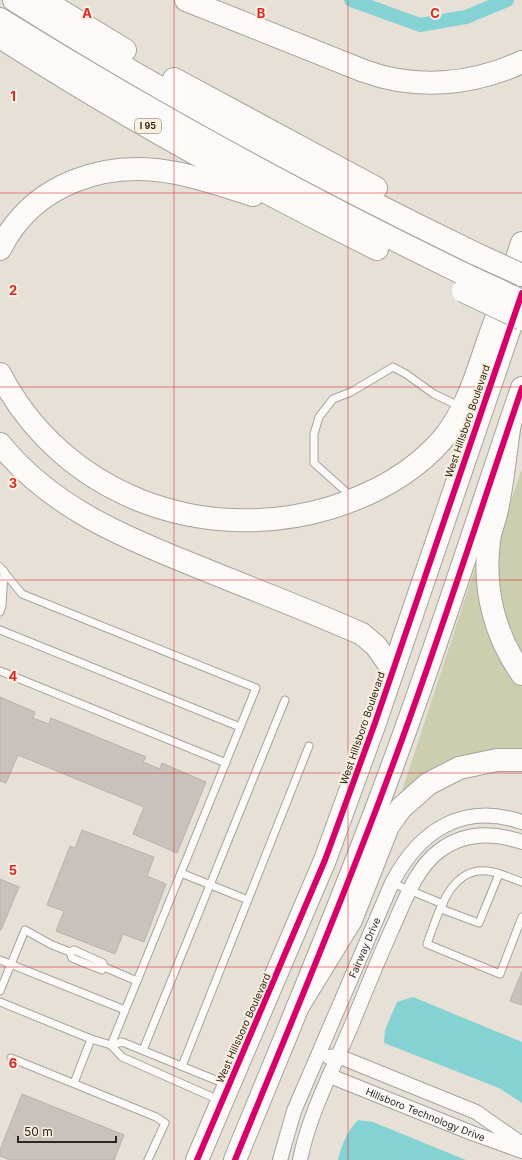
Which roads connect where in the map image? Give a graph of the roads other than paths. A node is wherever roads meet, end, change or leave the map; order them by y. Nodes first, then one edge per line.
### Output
1 (14, 0) edge
2 (43, 0) edge
3 (186, 0) edge
4 (0, 19) edge
5 (0, 37) edge
6 (522, 62) edge
7 (299, 209) junction
8 (522, 243) edge
9 (479, 247) junction
10 (0, 249) edge
11 (522, 258) edge
12 (522, 275) edge
13 (465, 283) junction
14 (522, 293) edge
15 (518, 313) edge
16 (0, 374) edge
17 (522, 388) edge
18 (463, 408) junction
19 (510, 423) junction
20 (0, 444) edge
21 (354, 500) junction
22 (2, 569) edge
23 (0, 612) edge
24 (0, 630) edge
25 (393, 670) junction
26 (0, 671) edge
27 (522, 674) edge
28 (286, 700) dead end
29 (240, 728) junction
30 (309, 746) dead end
31 (522, 760) edge
32 (226, 762) junction
33 (522, 822) edge
34 (522, 842) edge
35 (181, 873) junction
36 (499, 874) junction
37 (522, 882) edge
38 (392, 883) junction
39 (210, 885) junction
40 (410, 891) junction
41 (248, 900) junction
42 (442, 907) junction
43 (522, 917) edge
44 (0, 960) edge
45 (10, 964) junction
46 (137, 981) junction
47 (0, 991) edge
48 (0, 1002) edge
49 (297, 1008) junction
50 (125, 1010) junction
51 (90, 1039) junction
52 (111, 1045) junction
53 (142, 1050) junction
54 (338, 1056) junction
55 (11, 1058) dead end
56 (317, 1059) junction
57 (182, 1066) junction
58 (330, 1076) junction
59 (74, 1083) junction
60 (225, 1093) junction
61 (522, 1144) edge
62 (522, 1151) edge
63 (148, 1160) edge
64 (197, 1160) edge
65 (235, 1160) edge
66 (280, 1160) edge
67 (300, 1160) edge

1 - 9 main road
2 - 9 main road
3 - 6 main road
4 - 13 main road
5 - 7 main road, I 95
7 - 10 main road
7 - 13 main road, I 95
8 - 18 main road
9 - 11 main road
9 - 12 main road, bridge
13 - 15 main road, I 95, bridge
14 - 25 main road, West Hillsboro Boulevard
16 - 21 main road
17 - 19 main road
18 - 21 main road
18 - 21 lane
19 - 27 main road
19 - 49 main road
20 - 25 main road
22 - 23 lane
22 - 29 lane
24 - 29 lane
25 - 60 main road, West Hillsboro Boulevard
26 - 32 lane
28 - 39 lane
29 - 32 lane
30 - 41 lane
31 - 49 main road
32 - 35 lane
33 - 38 street, Fairway Drive
34 - 40 street, Fairway Drive
35 - 39 lane
35 - 46 lane
36 - 37 lane
36 - 42 lane
36 - 42 lane
38 - 40 lane
38 - 56 street, Fairway Drive
39 - 41 lane
39 - 53 lane
40 - 42 lane
40 - 54 street, Fairway Drive
41 - 57 lane
42 - 43 lane
44 - 45 lane
45 - 46 lane
45 - 47 lane
45 - 50 lane
46 - 50 lane
48 - 51 lane
49 - 65 main road
50 - 52 lane
51 - 52 lane
51 - 59 lane
52 - 53 lane
52 - 60 lane
53 - 57 lane
54 - 56 street
54 - 58 street, Fairway Drive
54 - 61 street, Hillsboro Technology Drive
55 - 59 lane
56 - 58 street
56 - 66 street, Fairway Drive
57 - 60 lane
58 - 62 street, Hillsboro Technology Drive
58 - 67 street, Fairway Drive
59 - 63 lane
60 - 64 main road, West Hillsboro Boulevard

